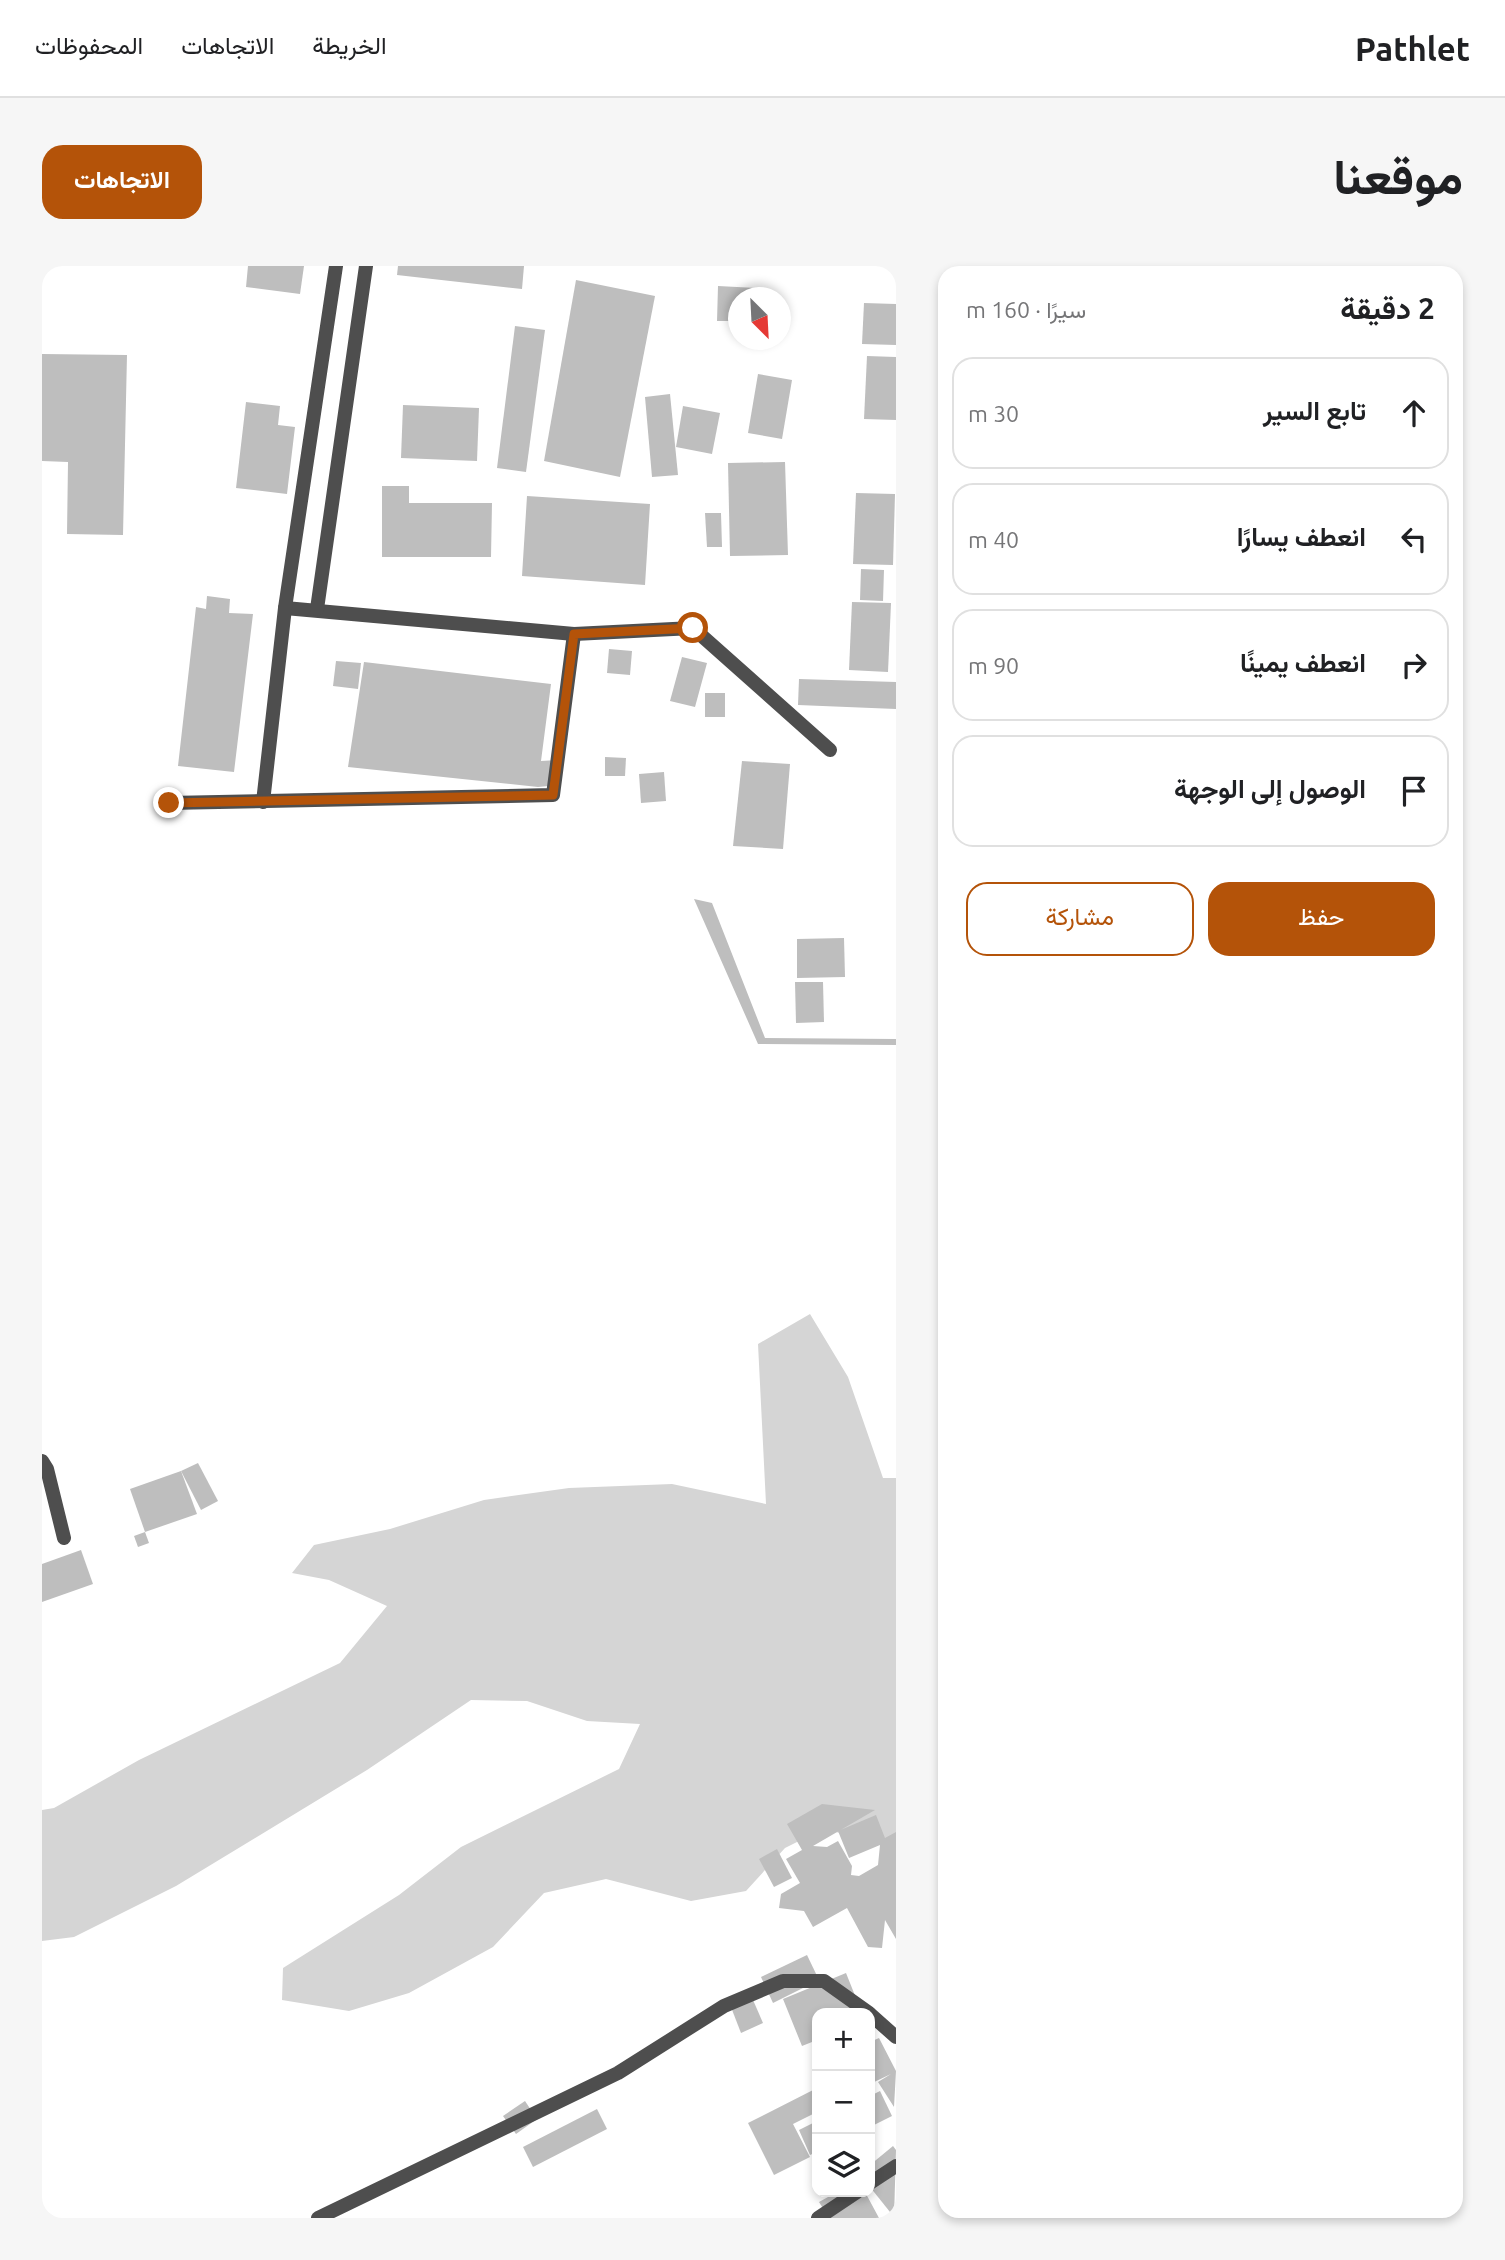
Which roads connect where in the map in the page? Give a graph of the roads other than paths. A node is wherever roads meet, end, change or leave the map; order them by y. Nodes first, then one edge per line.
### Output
1 (336, 266) edge
2 (366, 266) edge
3 (285, 608) junction
4 (317, 609) junction
5 (574, 634) junction
6 (830, 750) dead end
7 (263, 802) junction
8 (169, 803) dead end
9 (42, 1461) edge
10 (64, 1538) dead end
11 (861, 2008) edge
12 (875, 2019) edge
13 (896, 2037) edge
14 (896, 2166) edge
15 (875, 2180) edge
16 (850, 2197) edge
17 (318, 2218) edge
18 (818, 2218) edge

1 - 3 street
2 - 4 street
3 - 4 street
3 - 7 street
4 - 5 street
5 - 6 street
5 - 7 street
7 - 8 street
9 - 10 street
11 - 17 street
12 - 13 street
14 - 15 street
16 - 18 street

